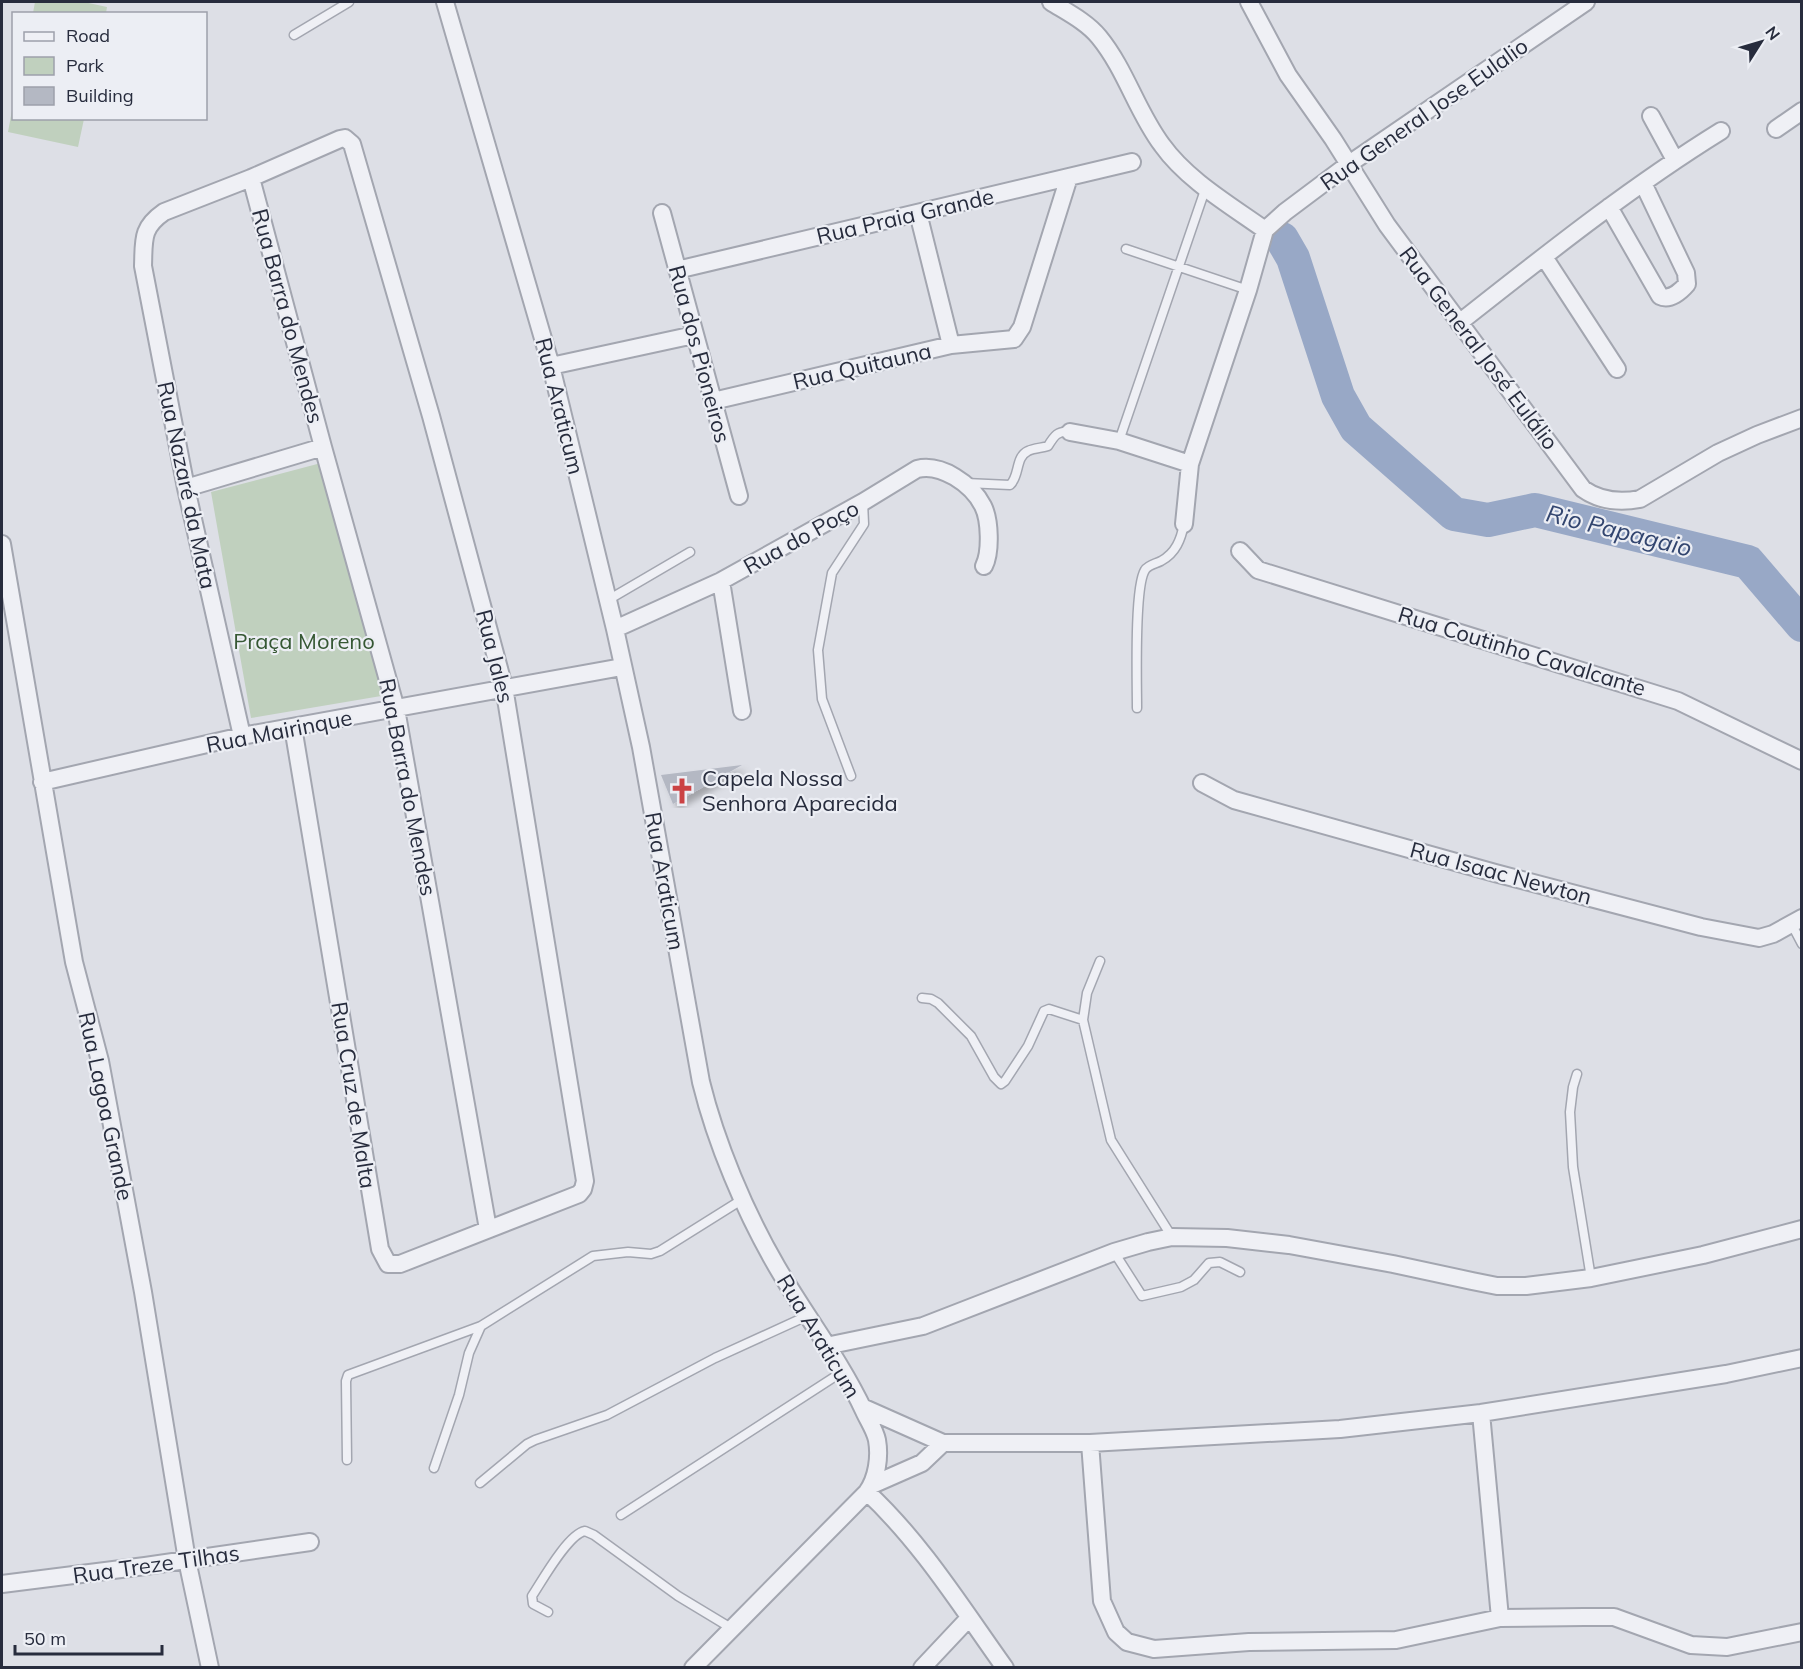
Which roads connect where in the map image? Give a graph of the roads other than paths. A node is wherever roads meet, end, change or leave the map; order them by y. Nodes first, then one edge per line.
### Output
1 (349, 2) edge
2 (445, 2) edge
3 (1051, 2) edge
4 (1249, 2) edge
5 (1586, 2) edge
6 (294, 35) dead end
7 (1802, 111) edge
8 (1651, 116) dead end
9 (1776, 129) dead end
10 (1721, 131) dead end
11 (1675, 160) junction
12 (1132, 162) dead end
13 (1349, 164) junction
14 (1069, 177) junction
15 (251, 178) junction
16 (1643, 183) junction
17 (1206, 187) junction
18 (1609, 207) junction
19 (662, 213) dead end
20 (918, 213) junction
21 (1265, 230) junction
22 (1126, 249) dead end
23 (1544, 257) junction
24 (1179, 267) junction
25 (677, 270) junction
26 (1248, 290) junction
27 (1459, 323) junction
28 (694, 335) junction
29 (951, 345) junction
30 (551, 366) junction
31 (1617, 369) dead end
32 (713, 401) junction
33 (1802, 418) edge
34 (1070, 432) joint
35 (1119, 441) junction
36 (323, 447) junction
37 (1190, 464) junction
38 (963, 483) junction
39 (186, 488) junction
40 (739, 496) dead end
41 (863, 502) junction
42 (1184, 524) joint
43 (2, 544) edge
44 (1240, 551) dead end
45 (690, 552) dead end
46 (984, 566) dead end
47 (721, 581) junction
48 (608, 600) junction
49 (615, 629) junction
50 (622, 666) junction
51 (504, 687) junction
52 (1137, 708) dead end
53 (396, 709) junction
54 (742, 711) dead end
55 (292, 727) junction
56 (242, 735) junction
57 (1802, 761) edge
58 (850, 776) dead end
59 (42, 782) junction
60 (1202, 783) dead end
61 (1797, 922) edge
62 (1802, 944) edge
63 (1100, 961) dead end
64 (922, 998) dead end
65 (1083, 1020) junction
66 (1577, 1074) dead end
67 (576, 1195) joint
68 (743, 1199) junction
69 (488, 1228) junction
70 (1802, 1229) edge
71 (1172, 1237) junction
72 (1114, 1252) junction
73 (1240, 1272) dead end
74 (1591, 1278) junction
75 (807, 1316) junction
76 (481, 1326) junction
77 (826, 1346) junction
78 (1802, 1358) edge
79 (842, 1372) junction
80 (862, 1407) junction
81 (1481, 1413) junction
82 (943, 1443) junction
83 (1090, 1443) junction
84 (347, 1460) dead end
85 (434, 1468) dead end
86 (480, 1483) dead end
87 (869, 1488) junction
88 (621, 1515) dead end
89 (310, 1542) dead end
90 (187, 1560) junction
91 (2, 1584) edge
92 (548, 1612) dead end
93 (969, 1618) junction
94 (1500, 1618) junction
95 (731, 1628) junction
96 (1802, 1632) edge
97 (210, 1668) edge
98 (693, 1668) edge
99 (922, 1668) edge
100 (1005, 1668) edge

1 - 6 lane
2 - 30 street, Rua Araticum
3 - 17 street
4 - 13 street, Rua General José Eulálio
5 - 13 street, Rua General Jose Eulalio
7 - 9 street
8 - 11 street
10 - 11 street
11 - 16 street
12 - 14 street, Rua Praia Grande
13 - 21 street, Rua General Jose Eulalio
13 - 27 street, Rua General José Eulálio
14 - 20 street, Rua Praia Grande
14 - 29 street, Rua Quitauna
15 - 36 street, Rua Barra do Mendes
15 - 39 street, Rua Nazaré da Mata
15 - 51 street, Rua Jales
16 - 18 street
16 - 18 street
17 - 21 street
17 - 24 lane
18 - 23 street
19 - 25 street, Rua dos Pioneiros
20 - 25 street, Rua Praia Grande
20 - 29 street
21 - 26 street
22 - 24 lane
23 - 27 street
23 - 31 street
24 - 26 lane
24 - 35 lane
25 - 28 street, Rua dos Pioneiros
26 - 37 street
27 - 33 street, Rua General José Eulálio
28 - 30 street
28 - 32 street, Rua dos Pioneiros
29 - 32 street, Rua Quitauna
30 - 48 street, Rua Araticum
32 - 40 street, Rua dos Pioneiros
34 - 35 street
34 - 38 lane
35 - 37 street
36 - 39 street
36 - 53 street, Rua Barra do Mendes
37 - 42 street
38 - 41 street, Rua do Poço
38 - 46 street, Rua do Poço
39 - 56 street, Rua Nazaré da Mata
41 - 47 street, Rua do Poço
41 - 58 lane
42 - 52 lane
43 - 59 street, Rua Lagoa Grande
44 - 57 street, Rua Coutinho Cavalcante
45 - 48 lane
47 - 49 street, Rua do Poço
47 - 54 street
48 - 49 street, Rua Araticum
49 - 50 street, Rua Araticum
50 - 51 street, Rua Mairinque
50 - 68 street, Rua Araticum
51 - 53 street, Rua Mairinque
51 - 67 street, Rua Jales
53 - 55 street, Rua Mairinque
53 - 69 street, Rua Barra do Mendes
55 - 56 street, Rua Mairinque
55 - 69 street, Rua Cruz de Malta
56 - 59 street, Rua Mairinque
59 - 90 street, Rua Lagoa Grande
60 - 61 street, Rua Isaac Newton
61 - 62 lane
63 - 65 lane
64 - 65 lane
65 - 71 lane
66 - 74 lane
67 - 69 street, Rua Cruz de Malta
68 - 75 street, Rua Araticum
68 - 76 lane
70 - 74 street
71 - 72 street
71 - 74 street
72 - 73 lane
72 - 77 street
75 - 77 street, Rua Araticum
75 - 86 lane
76 - 84 lane
76 - 85 lane
77 - 79 street, Rua Araticum
78 - 81 street
79 - 80 street, Rua Araticum
79 - 88 lane
80 - 82 street
80 - 87 street, Rua Araticum
81 - 83 street
81 - 94 street
82 - 83 street
82 - 87 street
83 - 94 street
87 - 93 street
87 - 95 street
89 - 90 street, Rua Treze Tilhas
90 - 91 street, Rua Treze Tilhas
90 - 97 street, Rua Lagoa Grande
92 - 95 lane
93 - 99 street
93 - 100 street
94 - 96 street
95 - 98 street

